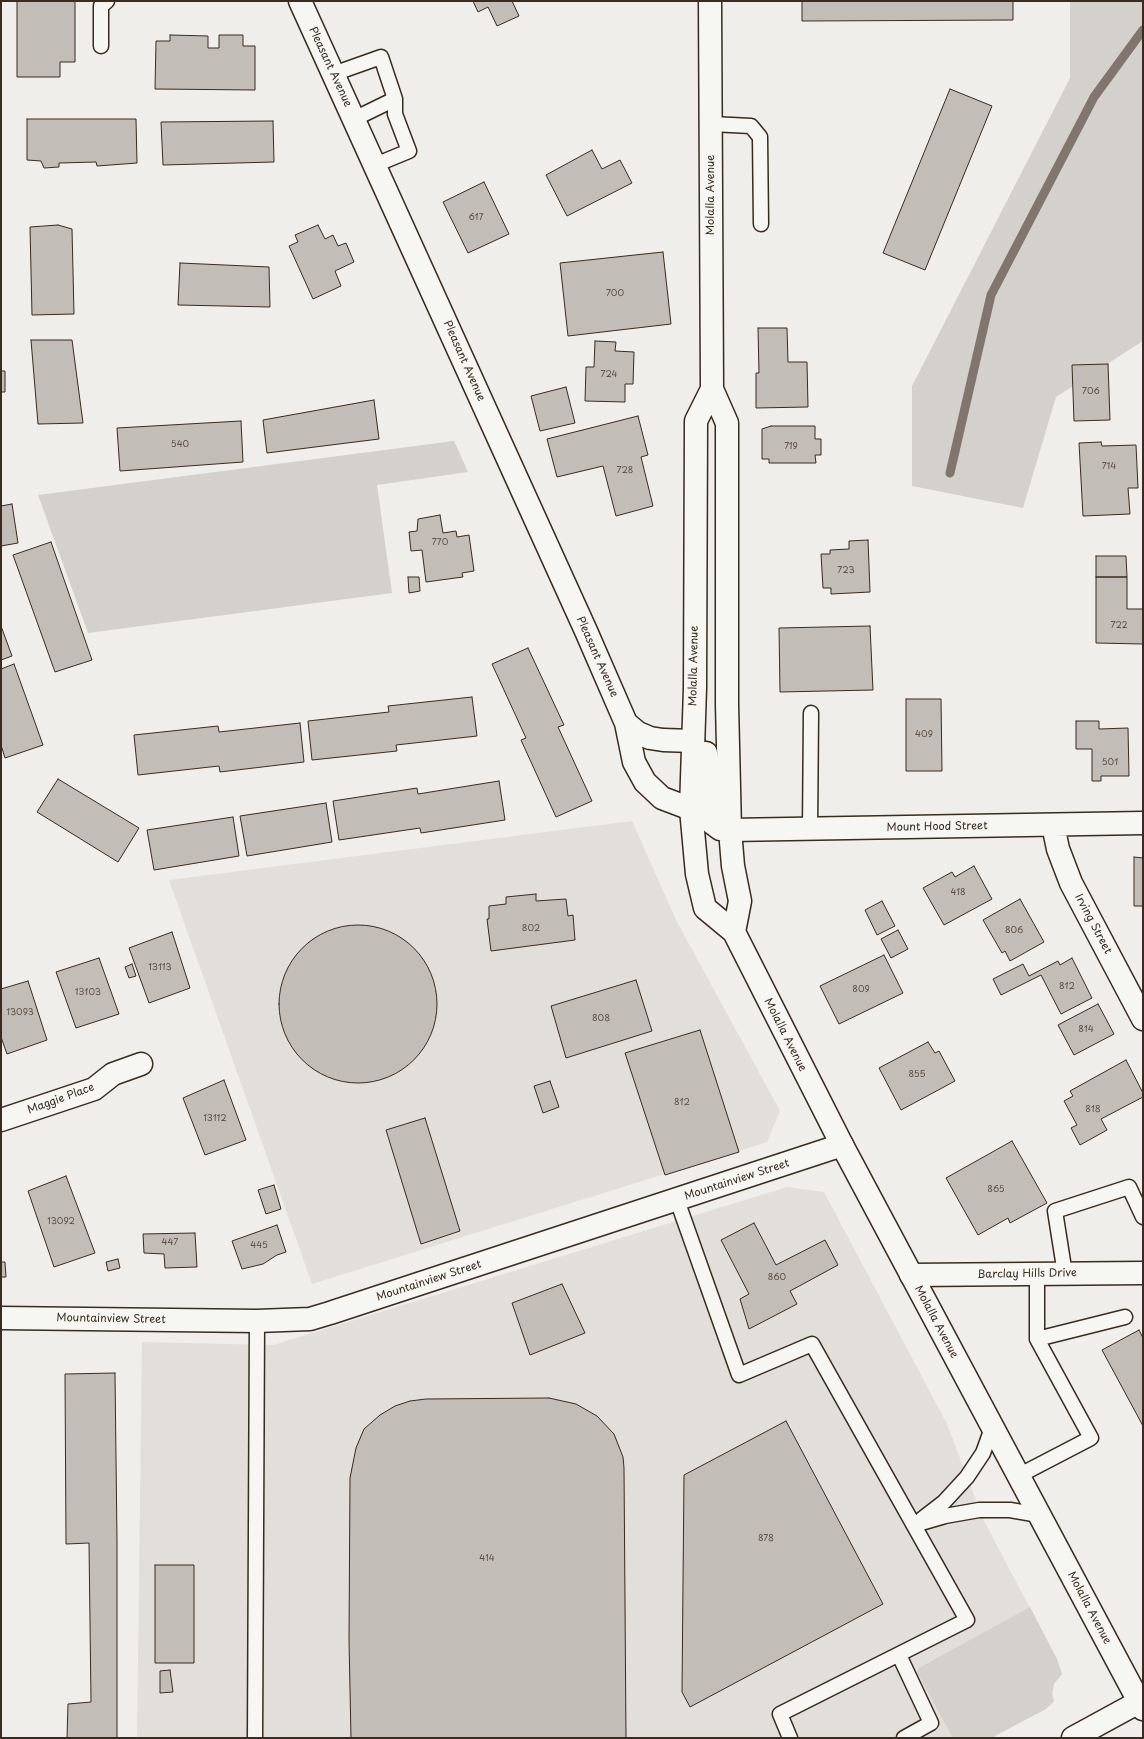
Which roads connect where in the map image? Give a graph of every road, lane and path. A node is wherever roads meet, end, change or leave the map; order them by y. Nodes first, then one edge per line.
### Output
1 (107, 1) edge
2 (300, 1) edge
3 (710, 1) edge
4 (101, 46) dead end
5 (333, 74) junction
6 (395, 99) junction
7 (354, 119) junction
8 (711, 124) junction
9 (375, 165) junction
10 (760, 224) dead end
11 (712, 389) junction
12 (695, 688) junction
13 (811, 713) dead end
14 (626, 723) junction
15 (693, 741) junction
16 (691, 809) junction
17 (1143, 823) edge
18 (1053, 825) junction
19 (810, 829) junction
20 (730, 830) junction
21 (734, 932) junction
22 (1143, 1019) edge
23 (141, 1064) dead end
24 (1, 1120) edge
25 (842, 1145) junction
26 (677, 1200) junction
27 (1143, 1217) edge
28 (1143, 1273) edge
29 (1037, 1274) junction
30 (1065, 1274) junction
31 (911, 1275) junction
32 (1125, 1317) dead end
33 (1, 1318) edge
34 (257, 1320) junction
35 (1037, 1339) junction
36 (992, 1428) junction
37 (1018, 1476) junction
38 (1039, 1515) junction
39 (914, 1525) junction
40 (899, 1654) junction
41 (1142, 1704) edge
42 (255, 1738) edge
43 (790, 1738) edge
44 (904, 1738) edge
45 (1073, 1738) edge

1 - 4 lane
2 - 5 street, Pleasant Avenue
3 - 8 street, Molalla Avenue
5 - 6 lane
5 - 7 street, Pleasant Avenue
6 - 7 lane
6 - 9 lane
7 - 9 street, Pleasant Avenue
8 - 10 lane
8 - 11 street, Molalla Avenue
9 - 14 street, Pleasant Avenue
11 - 12 street, Molalla Avenue
11 - 20 street, Molalla Avenue
12 - 15 street, Molalla Avenue
12 - 20 street
13 - 19 lane
14 - 15 street, Pleasant Avenue
14 - 16 street, Pleasant Avenue
15 - 16 street, Molalla Avenue
16 - 21 street, Molalla Avenue
17 - 18 street, Mount Hood Street
18 - 19 street, Mount Hood Street
18 - 22 street, Irving Street
19 - 20 street, Mount Hood Street
20 - 21 street, Molalla Avenue
21 - 25 street, Molalla Avenue
23 - 24 street, Maggie Place
25 - 26 street, Mountainview Street
25 - 31 street, Molalla Avenue
26 - 34 street, Mountainview Street
26 - 39 lane
27 - 30 lane
28 - 30 street, Barclay Hills Drive
29 - 30 street, Barclay Hills Drive
29 - 31 street, Barclay Hills Drive
29 - 35 lane
31 - 36 street, Molalla Avenue
32 - 35 lane
33 - 34 street, Mountainview Street
34 - 42 lane
35 - 37 lane
36 - 37 street, Molalla Avenue
36 - 39 lane
37 - 38 street, Molalla Avenue
38 - 39 lane
38 - 41 street, Molalla Avenue
39 - 40 lane
40 - 43 lane
40 - 44 lane
41 - 45 street

